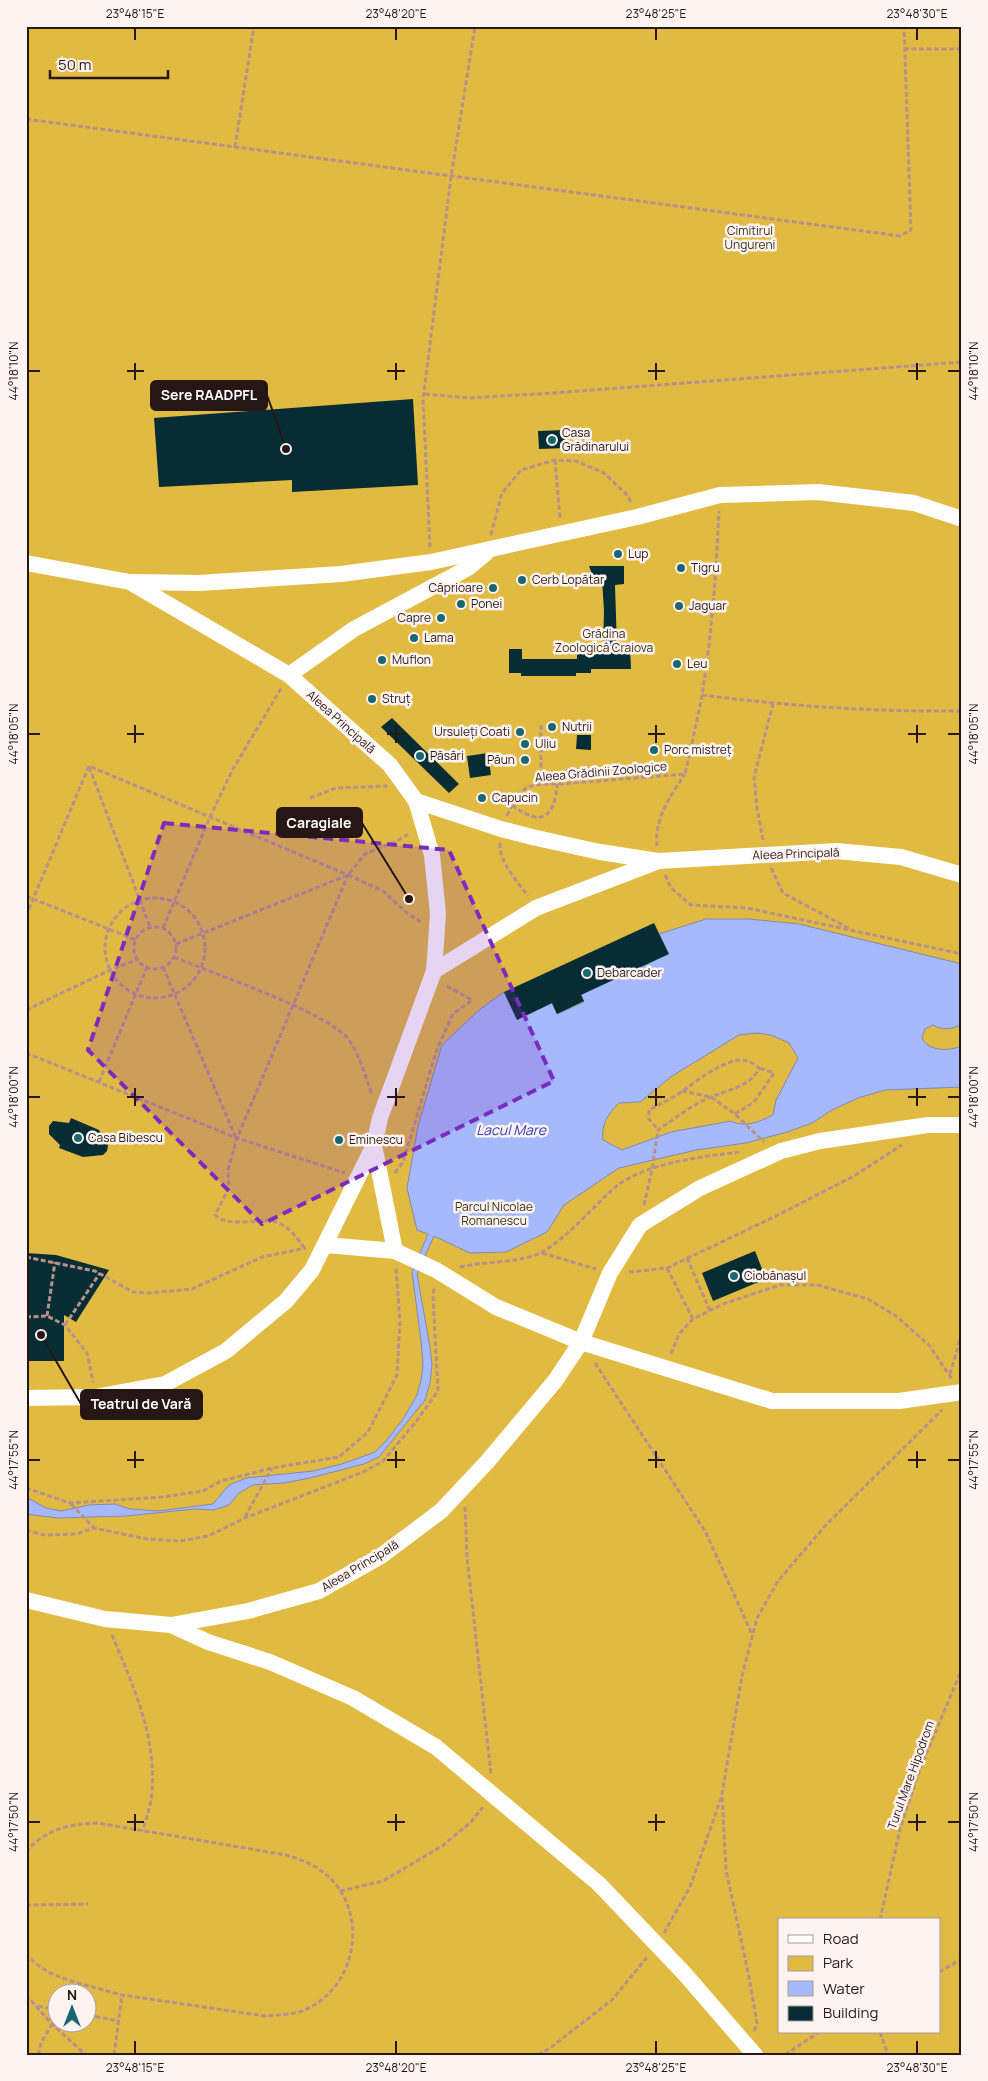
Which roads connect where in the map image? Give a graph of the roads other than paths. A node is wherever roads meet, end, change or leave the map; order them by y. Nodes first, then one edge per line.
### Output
1 (962, 519) edge
2 (489, 550) junction
3 (26, 562) edge
4 (130, 582) junction
5 (289, 675) junction
6 (416, 801) junction
7 (658, 862) junction
8 (962, 875) edge
9 (433, 974) junction
10 (962, 1125) edge
11 (374, 1145) junction
12 (326, 1245) junction
13 (395, 1251) junction
14 (581, 1342) junction
15 (960, 1393) edge
16 (26, 1398) edge
17 (26, 1600) edge
18 (170, 1625) junction
19 (752, 2051) edge

1 - 2 street
2 - 4 street
2 - 5 street
3 - 4 street, Aleea Principală
4 - 5 street, Aleea Principală
5 - 6 street, Aleea Principală
6 - 7 street, Aleea Principală
6 - 9 street
7 - 8 street, Aleea Principală
7 - 9 street, Aleea Principală
9 - 11 street
10 - 14 street, Aleea Principală
11 - 12 street
11 - 13 street
12 - 13 street
12 - 16 street
13 - 14 street
14 - 15 street
14 - 18 street, Aleea Principală
17 - 18 street, Aleea Principală
18 - 19 street

